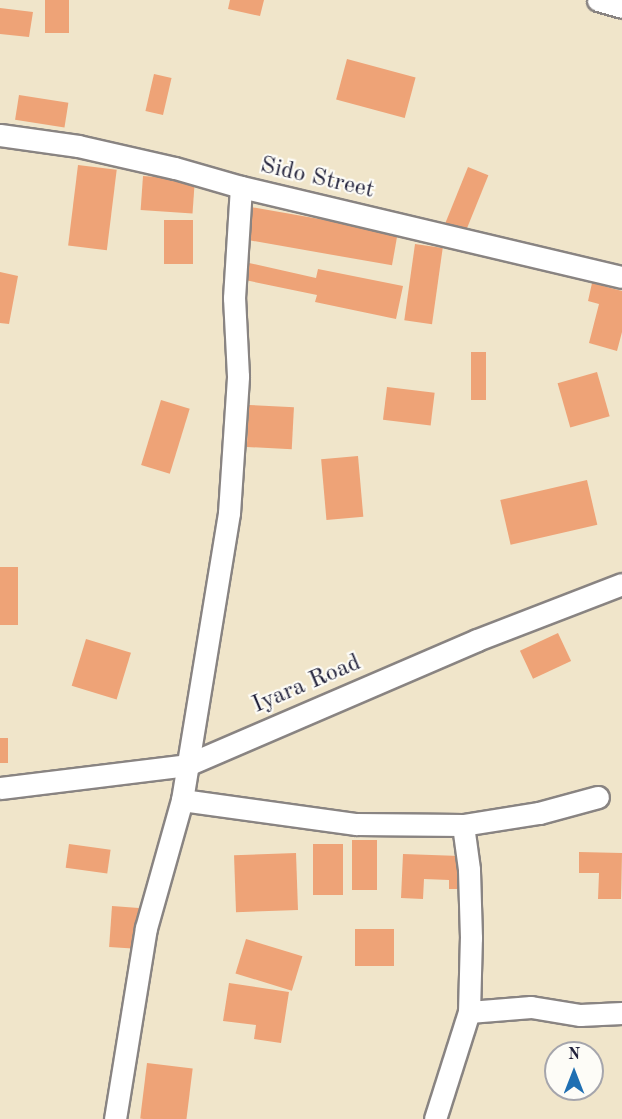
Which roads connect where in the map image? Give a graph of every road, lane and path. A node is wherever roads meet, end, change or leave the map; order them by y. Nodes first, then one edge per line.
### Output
1 (598, 0) edge
2 (622, 7) edge
3 (0, 135) edge
4 (242, 187) junction
5 (622, 277) edge
6 (622, 584) edge
7 (187, 765) junction
8 (0, 788) edge
9 (598, 797) dead end
10 (182, 800) junction
11 (463, 825) junction
12 (469, 1012) junction
13 (622, 1013) edge
14 (115, 1119) edge
15 (435, 1119) edge

1 - 2 street
3 - 4 street, Sido Street
4 - 5 street, Sido Street
4 - 7 street
6 - 7 street, Iyara Road
7 - 8 street, Iyara Road
7 - 10 street
9 - 11 street
10 - 11 street
10 - 14 street
11 - 12 street
12 - 13 street
12 - 15 street

